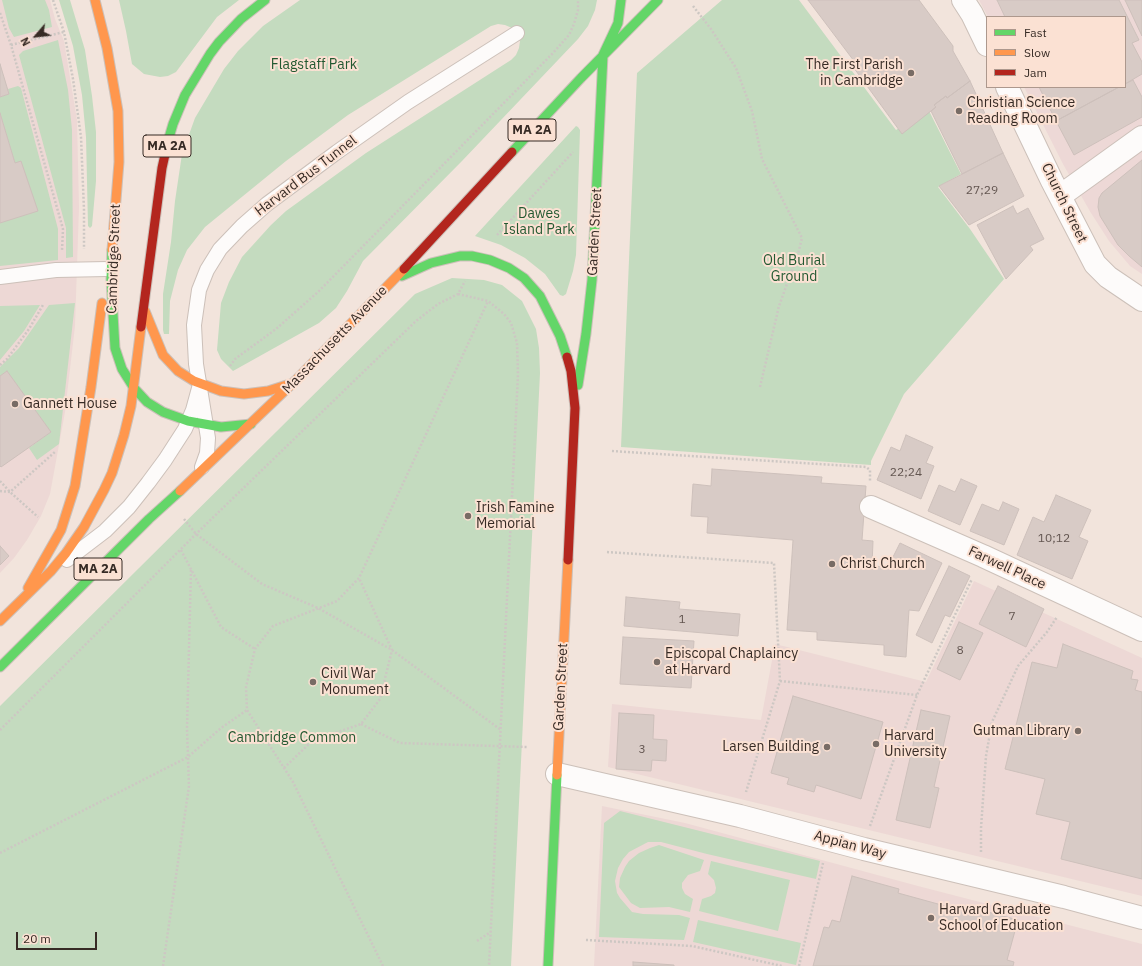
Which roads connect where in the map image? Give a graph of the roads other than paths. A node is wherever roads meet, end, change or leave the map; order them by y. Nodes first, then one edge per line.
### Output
1 (95, 0) edge
2 (265, 0) edge
3 (621, 0) edge
4 (658, 0) edge
5 (963, 0) edge
6 (517, 33) dead end
7 (986, 43) edge
8 (603, 55) junction
9 (1007, 88) edge
10 (1142, 137) edge
11 (1060, 196) junction
12 (112, 245) junction
13 (107, 269) junction
14 (0, 277) edge
15 (391, 282) junction
16 (1142, 300) edge
17 (144, 308) junction
18 (296, 380) junction
19 (200, 384) junction
20 (134, 388) junction
21 (574, 408) junction
22 (188, 421) junction
23 (251, 424) junction
24 (207, 425) junction
25 (198, 474) junction
26 (871, 496) road end
27 (50, 571) junction
28 (14, 608) junction
29 (0, 621) edge
30 (1142, 630) edge
31 (0, 667) edge
32 (557, 774) junction
33 (1142, 918) edge
34 (548, 966) edge

1 - 12 main road, Cambridge Street
2 - 17 main road, MA 2A
3 - 8 main road
4 - 8 main road, Massachusetts Avenue / MA 2A
5 - 7 street
6 - 19 lane, Harvard Bus Tunnel
8 - 15 main road, Massachusetts Avenue / MA 2A
8 - 21 main road, Garden Street
9 - 11 street, Church Street
10 - 11 street
11 - 16 street, Church Street
12 - 13 main road
12 - 20 main road, Cambridge Street
13 - 14 lane
13 - 28 main road
15 - 18 main road, Massachusetts Avenue / MA 2A
15 - 21 main road, Garden Street
17 - 19 main road
17 - 20 main road, MA 2A
18 - 19 main road
18 - 23 main road, Massachusetts Avenue / MA 2A
19 - 22 lane, Harvard Bus Tunnel
19 - 24 lane, Harvard Bus Tunnel
20 - 22 main road, Cambridge Street
20 - 27 main road, MA 2A
21 - 32 main road, Garden Street
22 - 24 main road, Cambridge Street
22 - 27 lane, Harvard Bus Tunnel
23 - 24 main road, Cambridge Street
23 - 25 main road, Massachusetts Avenue / MA 2A
24 - 25 lane, Harvard Bus Tunnel
25 - 31 main road, Massachusetts Avenue / MA 2A
26 - 30 street, Farwell Place
27 - 28 main road, MA 2A
28 - 29 main road, MA 2A
32 - 33 street, Appian Way
32 - 34 main road, Garden Street

